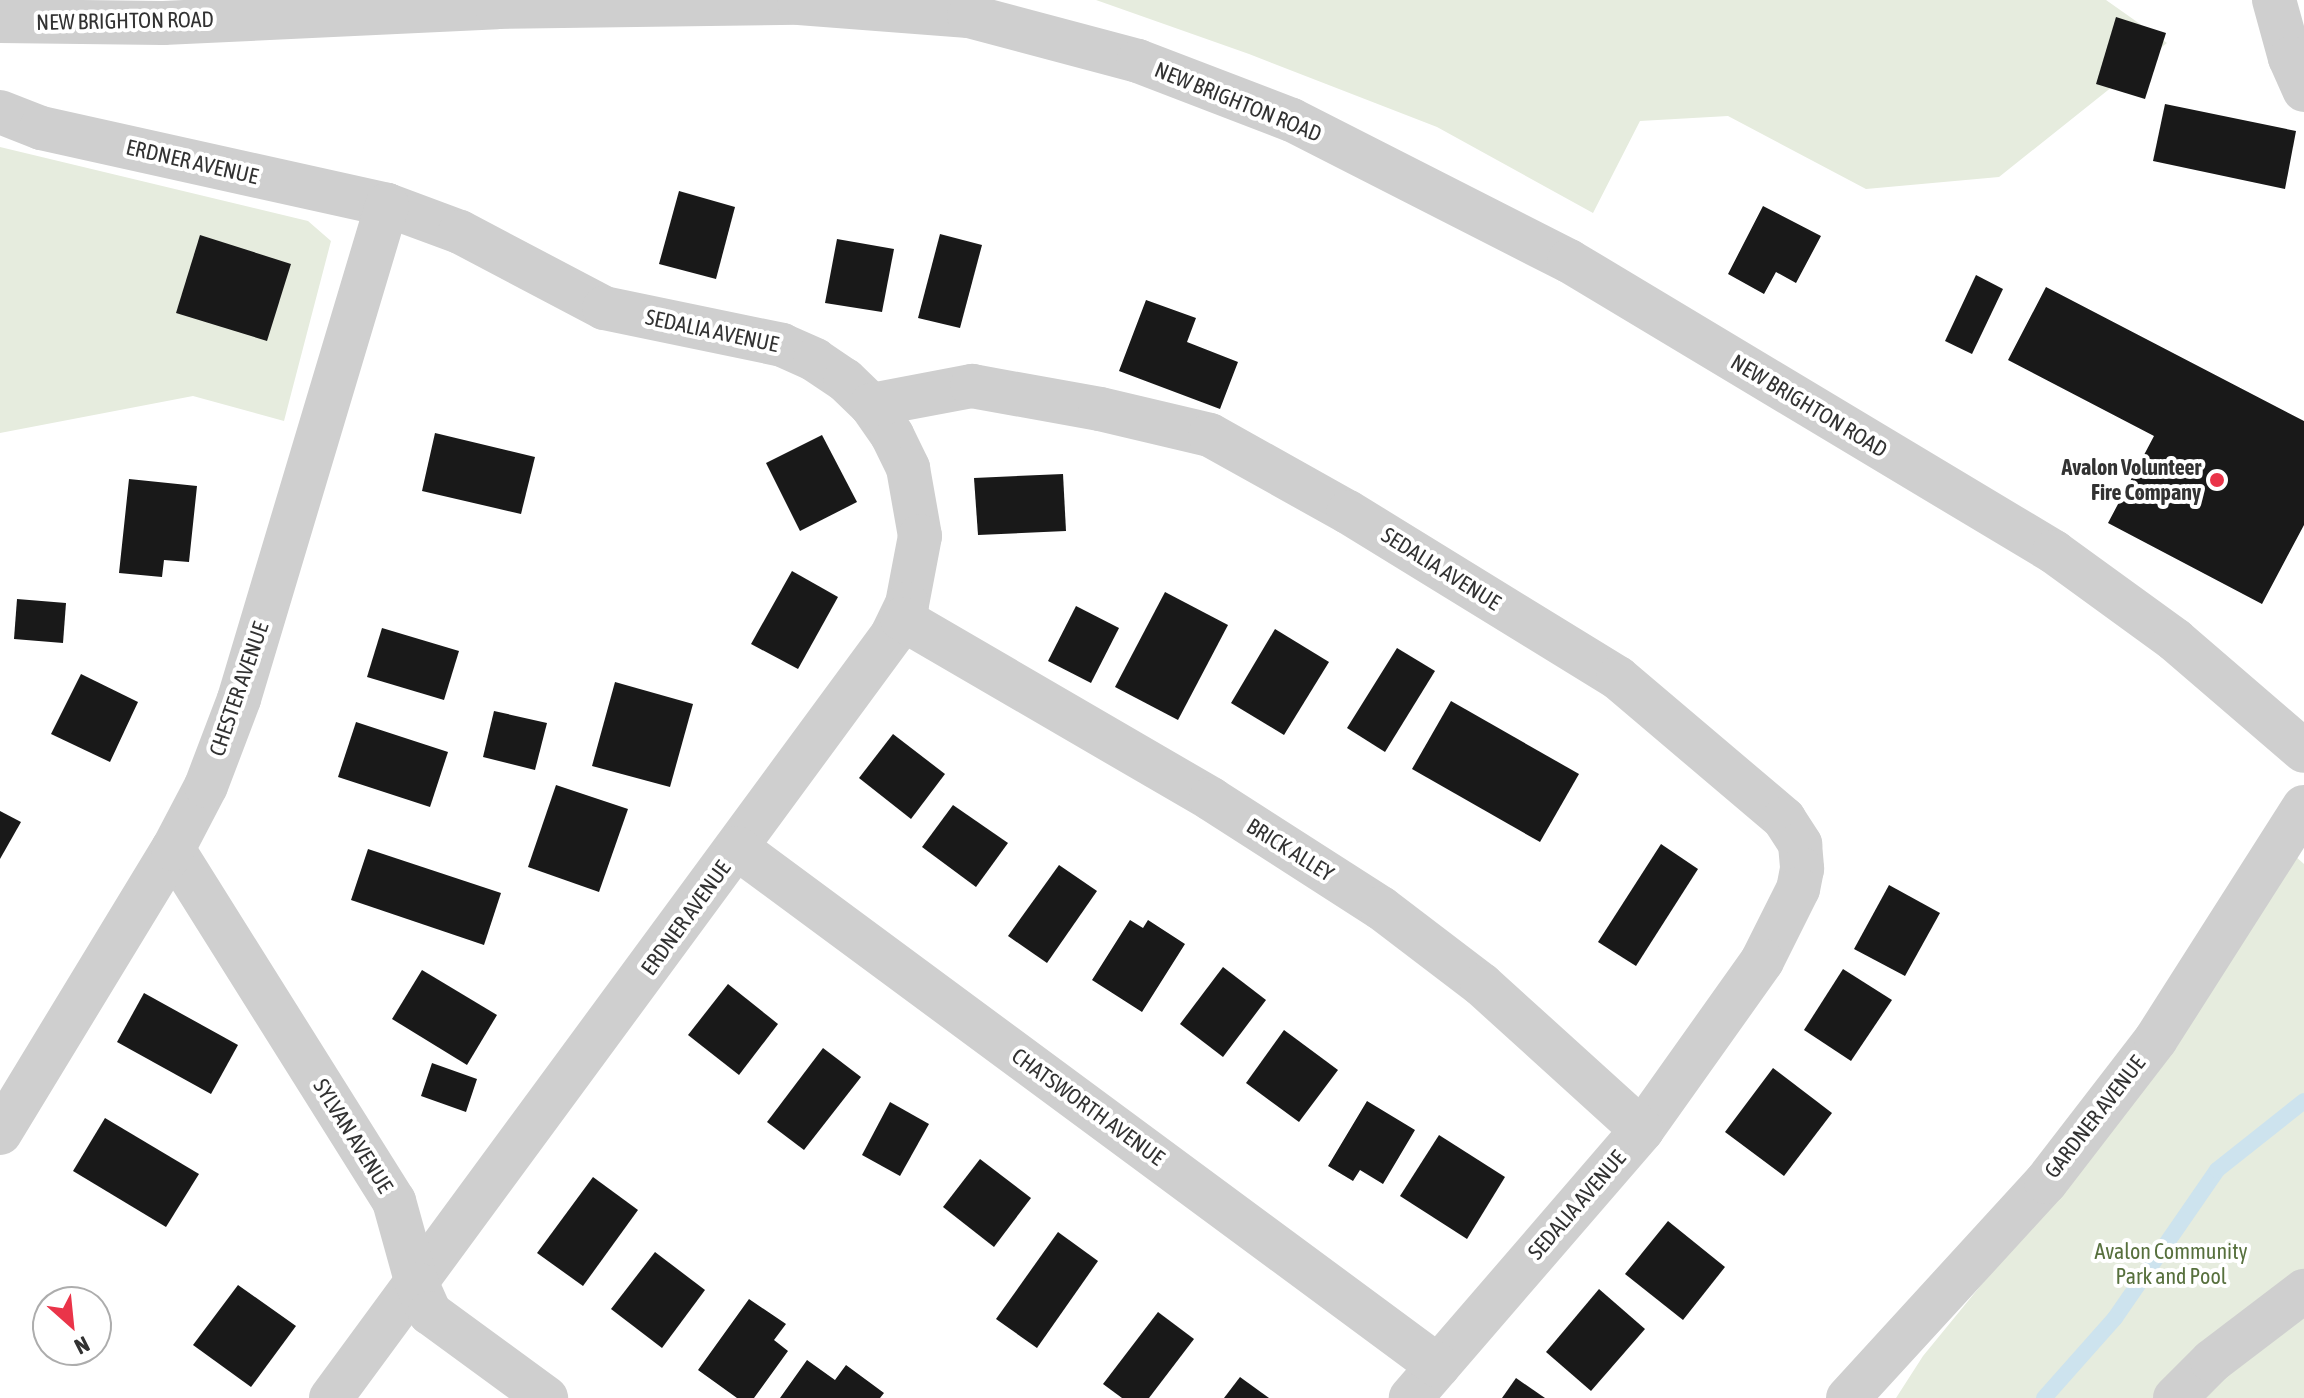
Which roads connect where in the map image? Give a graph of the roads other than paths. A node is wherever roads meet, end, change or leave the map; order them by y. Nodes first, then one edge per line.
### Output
1 (2274, 0) edge
2 (0, 21) edge
3 (2304, 90) edge
4 (0, 112) edge
5 (387, 205) junction
6 (871, 405) junction
7 (902, 619) junction
8 (2298, 731) edge
9 (2304, 807) edge
10 (737, 848) junction
11 (173, 849) junction
12 (1642, 1130) junction
13 (0, 1133) edge
14 (417, 1284) junction
15 (2304, 1291) edge
16 (1424, 1382) edge
17 (331, 1398) edge
18 (546, 1398) edge
19 (1848, 1398) edge
20 (2175, 1398) edge

1 - 3 street
2 - 8 street, NEW BRIGHTON ROAD
4 - 5 street, ERDNER AVENUE
5 - 6 street, SEDALIA AVENUE
5 - 11 street, CHESTER AVENUE
6 - 7 street, ERDNER AVENUE
6 - 12 street, SEDALIA AVENUE
7 - 10 street, ERDNER AVENUE
7 - 12 street, BRICK ALLEY
9 - 19 street, GARDNER AVENUE
10 - 14 street, ERDNER AVENUE
10 - 16 street, CHATSWORTH AVENUE
11 - 13 street, CHESTER AVENUE
11 - 14 street, SYLVAN AVENUE
12 - 16 street, SEDALIA AVENUE
14 - 17 street, ERDNER AVENUE
14 - 18 street, SYLVAN AVENUE
15 - 20 street

